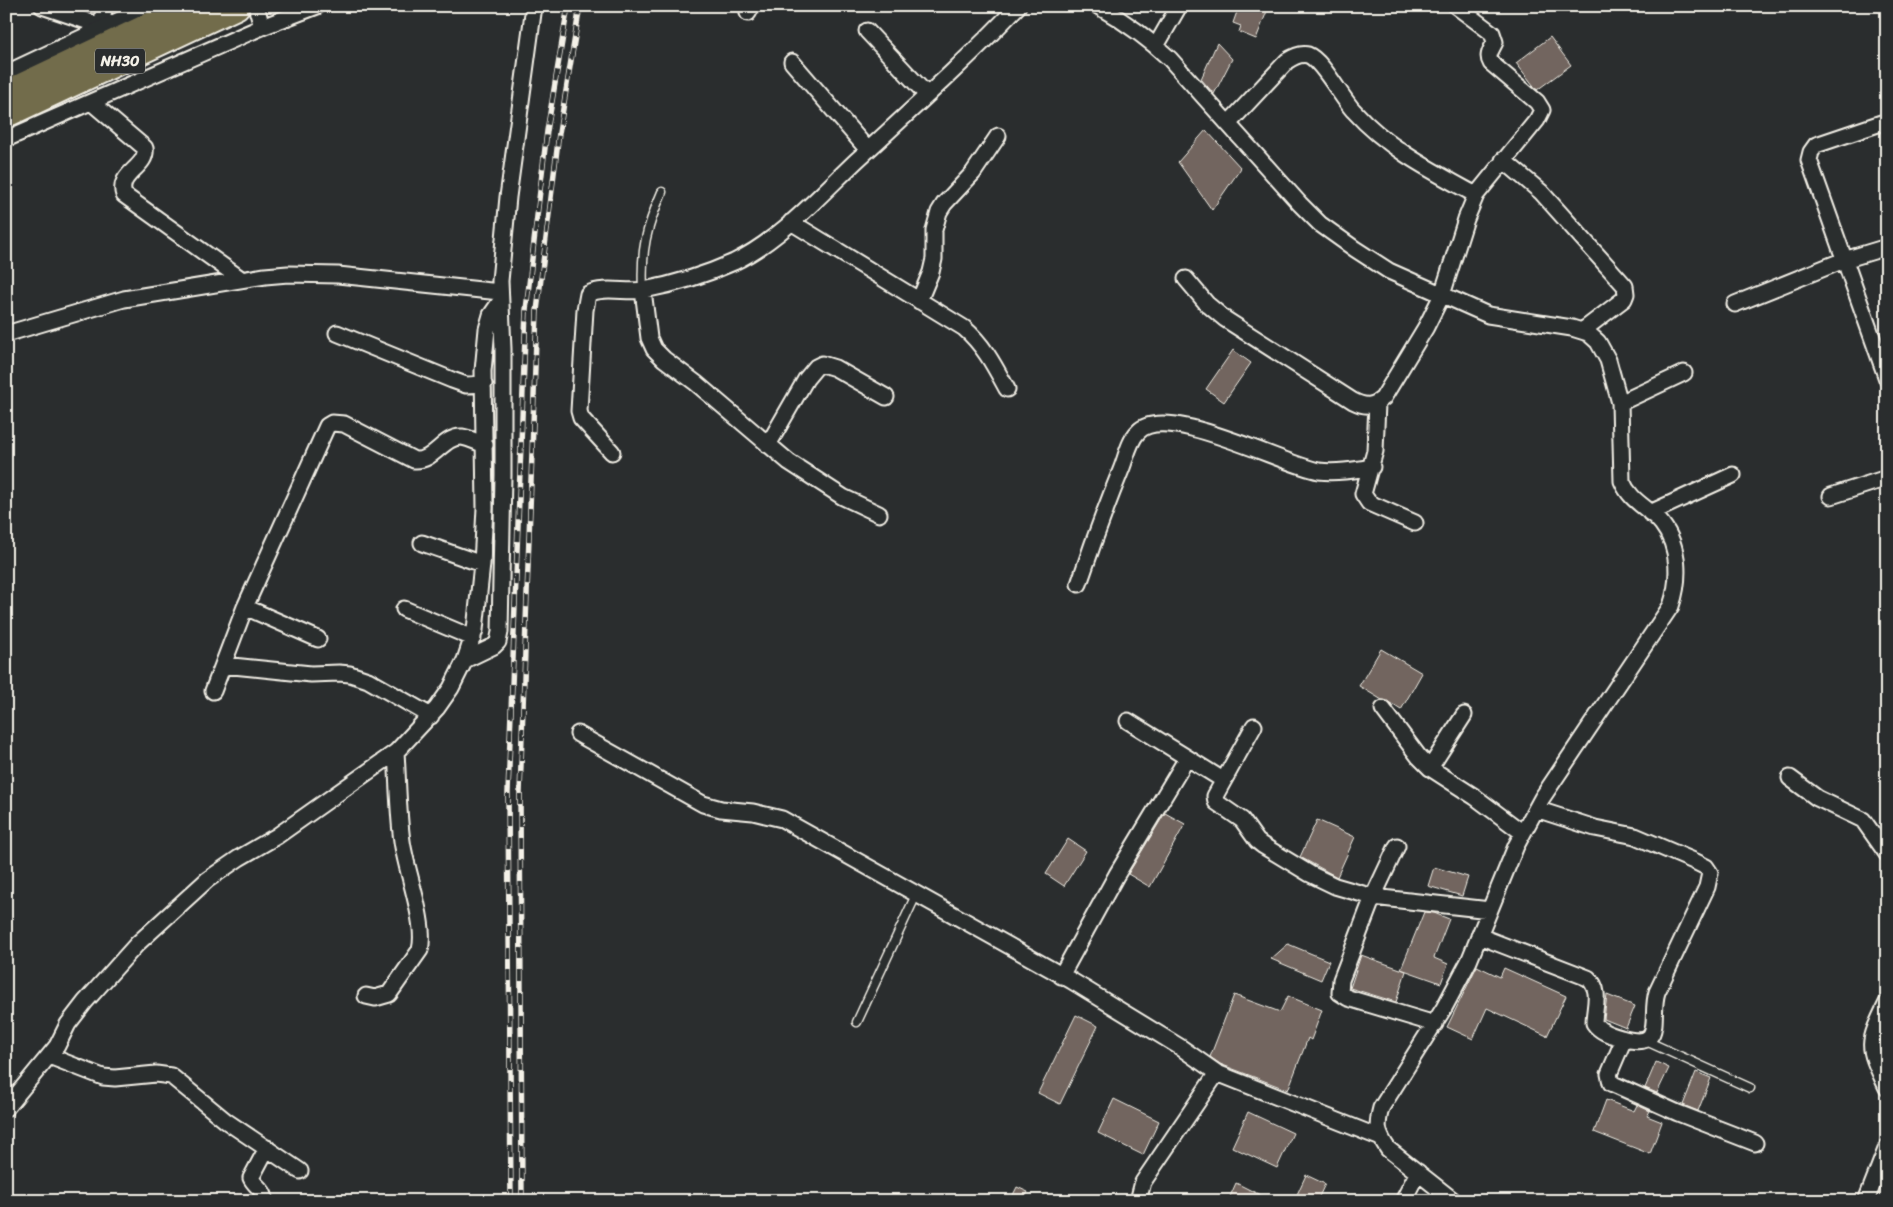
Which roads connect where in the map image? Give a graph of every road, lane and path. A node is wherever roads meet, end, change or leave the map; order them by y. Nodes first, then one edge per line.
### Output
1 (42, 6) edge
2 (104, 6) edge
3 (155, 6) edge
4 (192, 6) edge
5 (317, 6) edge
6 (534, 6) edge
7 (1018, 6) edge
8 (1098, 6) edge
9 (1180, 6) edge
10 (1456, 6) edge
11 (242, 7) edge
12 (104, 27) junction
13 (262, 27) junction
14 (867, 31) dead end
15 (1156, 46) junction
16 (792, 62) dead end
17 (6, 76) edge
18 (6, 94) edge
19 (927, 95) junction
20 (91, 102) junction
21 (6, 114) edge
22 (1887, 122) edge
23 (1228, 124) junction
24 (998, 136) dead end
25 (6, 139) edge
26 (868, 150) junction
27 (1503, 160) junction
28 (662, 192) dead end
29 (1476, 195) junction
30 (791, 222) junction
31 (1887, 247) edge
32 (1844, 260) junction
33 (241, 279) junction
34 (1186, 279) dead end
35 (643, 290) junction
36 (1442, 295) junction
37 (500, 297) junction
38 (919, 301) junction
39 (1735, 304) dead end
40 (1582, 331) junction
41 (337, 333) dead end
42 (6, 334) edge
43 (1684, 372) dead end
44 (1887, 379) edge
45 (484, 384) junction
46 (1007, 388) dead end
47 (886, 397) dead end
48 (1620, 402) junction
49 (1376, 403) junction
50 (768, 445) junction
51 (485, 446) junction
52 (612, 452) dead end
53 (1372, 467) junction
54 (1734, 475) dead end
55 (1887, 478) edge
56 (1831, 496) dead end
57 (1650, 513) junction
58 (879, 514) dead end
59 (1415, 523) dead end
60 (422, 543) dead end
61 (482, 564) junction
62 (1079, 584) dead end
63 (245, 607) junction
64 (404, 609) dead end
65 (473, 638) junction
66 (318, 639) dead end
67 (465, 660) junction
68 (222, 665) junction
69 (213, 691) dead end
70 (1382, 709) dead end
71 (1464, 715) dead end
72 (431, 716) junction
73 (1128, 722) dead end
74 (1254, 726) dead end
75 (578, 734) dead end
76 (396, 752) junction
77 (1187, 758) junction
78 (1430, 768) junction
79 (1790, 778) dead end
80 (1223, 780) junction
81 (1536, 809) junction
82 (1523, 833) junction
83 (1397, 846) dead end
84 (1887, 854) edge
85 (916, 895) junction
86 (1373, 897) junction
87 (1490, 910) junction
88 (1479, 936) junction
89 (1061, 976) junction
90 (366, 996) dead end
91 (1887, 1003) edge
92 (857, 1022) dead end
93 (1434, 1024) junction
94 (1624, 1039) junction
95 (1644, 1040) junction
96 (49, 1056) junction
97 (1217, 1072) junction
98 (1886, 1087) edge
99 (1750, 1088) dead end
100 (6, 1108) edge
101 (1380, 1138) junction
102 (1755, 1143) dead end
103 (1887, 1147) edge
104 (267, 1148) junction
105 (300, 1171) dead end
106 (1418, 1172) junction
107 (265, 1201) edge
108 (1138, 1201) edge
109 (1403, 1201) edge
110 (1454, 1201) edge
111 (1866, 1201) edge

1 - 12 street
2 - 12 street
3 - 12 street
4 - 18 highway, NH30
5 - 13 street
6 - 37 street
7 - 19 street
8 - 15 street
9 - 15 street
10 - 27 street
11 - 13 street
11 - 21 highway, NH30
12 - 17 street
13 - 20 street
14 - 19 street
15 - 23 street
16 - 26 street
19 - 26 street
20 - 25 street
20 - 33 street
22 - 32 street
23 - 29 street
23 - 36 street
24 - 38 street
26 - 30 street
27 - 29 street
27 - 40 street
28 - 35 lane
29 - 36 street
30 - 35 street
30 - 38 street
31 - 32 street
32 - 39 street
32 - 44 street
33 - 37 street
33 - 42 street
34 - 49 street
35 - 50 street
35 - 52 street
36 - 40 street
36 - 49 street
37 - 45 street
37 - 67 street
38 - 46 street
40 - 48 street
41 - 45 street
43 - 48 street
45 - 51 street
47 - 50 street
48 - 57 street
49 - 53 street
50 - 58 street
51 - 61 street
51 - 63 street
53 - 59 street
53 - 62 street
54 - 57 street
55 - 56 street
57 - 81 street
60 - 61 street
61 - 65 street
63 - 66 street
63 - 68 street
64 - 65 street
65 - 67 street
67 - 72 street
68 - 69 street
68 - 72 street
70 - 78 street
71 - 78 street
72 - 76 street
73 - 77 street
74 - 80 street
75 - 85 street
76 - 90 street
76 - 96 street
77 - 80 street
77 - 89 street
78 - 82 street
79 - 84 street
80 - 86 street
81 - 82 street
81 - 95 street
82 - 87 street
83 - 86 street
85 - 89 street
85 - 92 lane
86 - 87 street
86 - 93 street
87 - 88 street
88 - 93 street
88 - 94 street
89 - 97 street
91 - 98 street
93 - 101 street
94 - 95 street
94 - 102 street
95 - 99 lane
96 - 100 street
96 - 104 street
97 - 101 street
97 - 108 street
101 - 106 street
103 - 111 street
104 - 105 street
104 - 107 street
106 - 109 street
106 - 110 street

